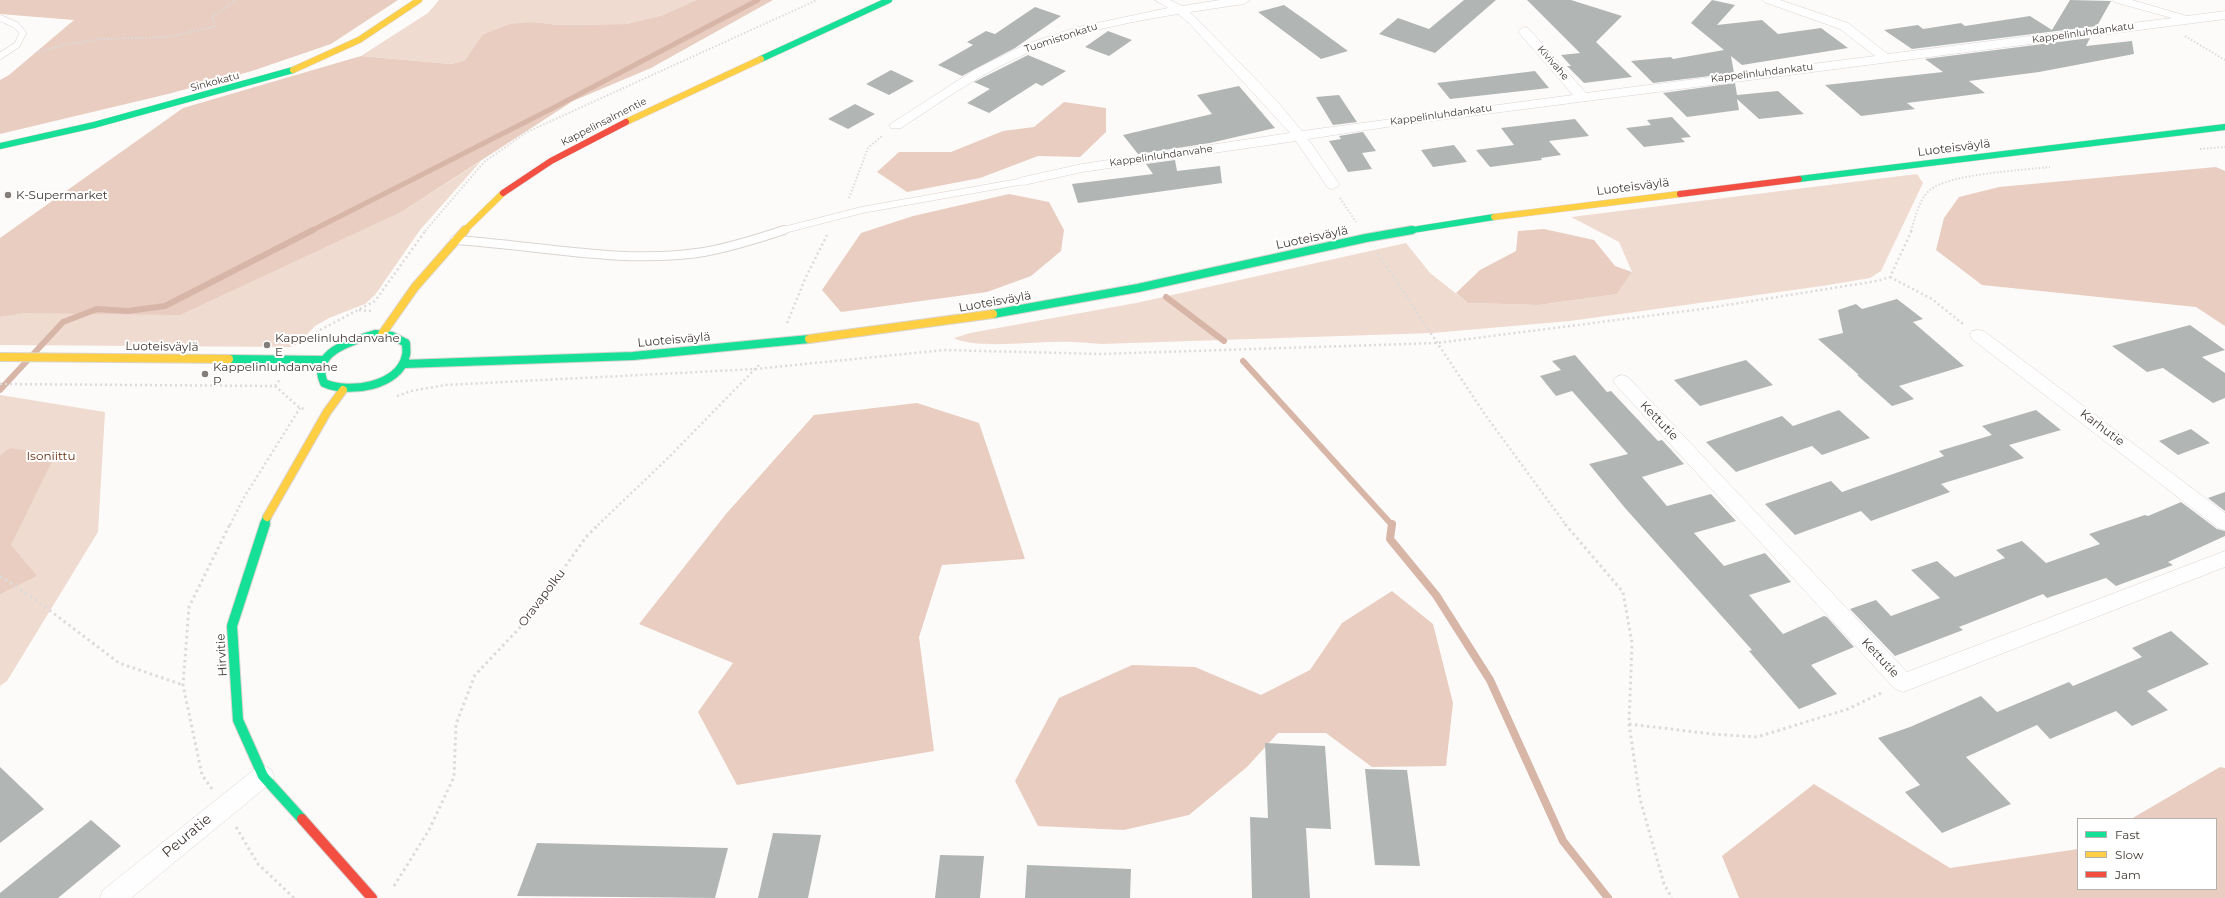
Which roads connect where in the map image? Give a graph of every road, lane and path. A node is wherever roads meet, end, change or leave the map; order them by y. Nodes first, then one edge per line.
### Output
1 (236, 0) edge
2 (419, 0) edge
3 (888, 0) edge
4 (1161, 0) edge
5 (1244, 0) edge
6 (1768, 0) edge
7 (2118, 0) edge
8 (1179, 10) junction
9 (2225, 15) edge
10 (0, 18) edge
11 (2190, 19) junction
12 (2162, 23) junction
13 (1524, 31) dead end
14 (35, 53) dead end
15 (0, 56) edge
16 (1885, 58) junction
17 (2225, 60) edge
18 (1581, 96) junction
19 (896, 125) dead end
20 (2225, 127) edge
21 (1300, 137) junction
22 (0, 146) edge
23 (2225, 148) edge
24 (2198, 149) dead end
25 (2054, 167) dead end
26 (1024, 181) joint
27 (1333, 185) joint
28 (1366, 238) junction
29 (455, 240) junction
30 (1890, 277) junction
31 (382, 334) junction
32 (1978, 335) joint
33 (776, 343) junction
34 (1437, 343) junction
35 (0, 357) edge
36 (324, 360) junction
37 (404, 364) junction
38 (756, 369) junction
39 (1622, 381) dead end
40 (0, 384) edge
41 (343, 390) junction
42 (390, 399) dead end
43 (327, 412) junction
44 (2225, 522) edge
45 (2225, 559) edge
46 (0, 576) edge
47 (1903, 683) junction
48 (182, 685) dead end
49 (1629, 724) junction
50 (263, 776) junction
51 (391, 891) dead end
52 (112, 898) edge
53 (372, 898) edge
54 (1672, 898) edge

1 - 14 path
2 - 22 main road, Sinkokatu
3 - 29 main road, Kappelinsalmentie
4 - 8 street
5 - 8 street, Tuomistonkatu
6 - 16 street
7 - 11 street
8 - 19 street, Tuomistonkatu
8 - 21 street
9 - 11 street, Kappelinluhdankatu
10 - 15 lane
11 - 12 street, Kappelinluhdankatu
12 - 16 street, Kappelinluhdankatu
12 - 17 path
13 - 18 street, Kivivahe
16 - 18 street, Kappelinluhdankatu
18 - 21 street, Kappelinluhdankatu
20 - 28 main road, Luoteisväylä
21 - 26 street, Kappelinluhdanvahe
21 - 27 street
23 - 24 path
25 - 30 path
26 - 29 lane
27 - 28 path
28 - 33 main road, Luoteisväylä
28 - 34 path
29 - 31 main road, Kappelinsalmentie
30 - 32 path
30 - 34 path
31 - 36 main road
31 - 37 main road
32 - 44 street, Karhutie
33 - 37 main road, Luoteisväylä
33 - 38 path, Oravapolku
34 - 38 path
34 - 49 path
35 - 36 main road, Luoteisväylä
36 - 41 main road
37 - 41 main road
38 - 42 path
38 - 51 path, Oravapolku
39 - 47 street, Kettutie
40 - 43 path
41 - 43 main road, Hirvitie
43 - 50 main road, Hirvitie
45 - 47 street, Kettutie
46 - 48 path
47 - 49 path
49 - 54 path
50 - 52 street, Peuratie
50 - 53 main road, Hirvitie

